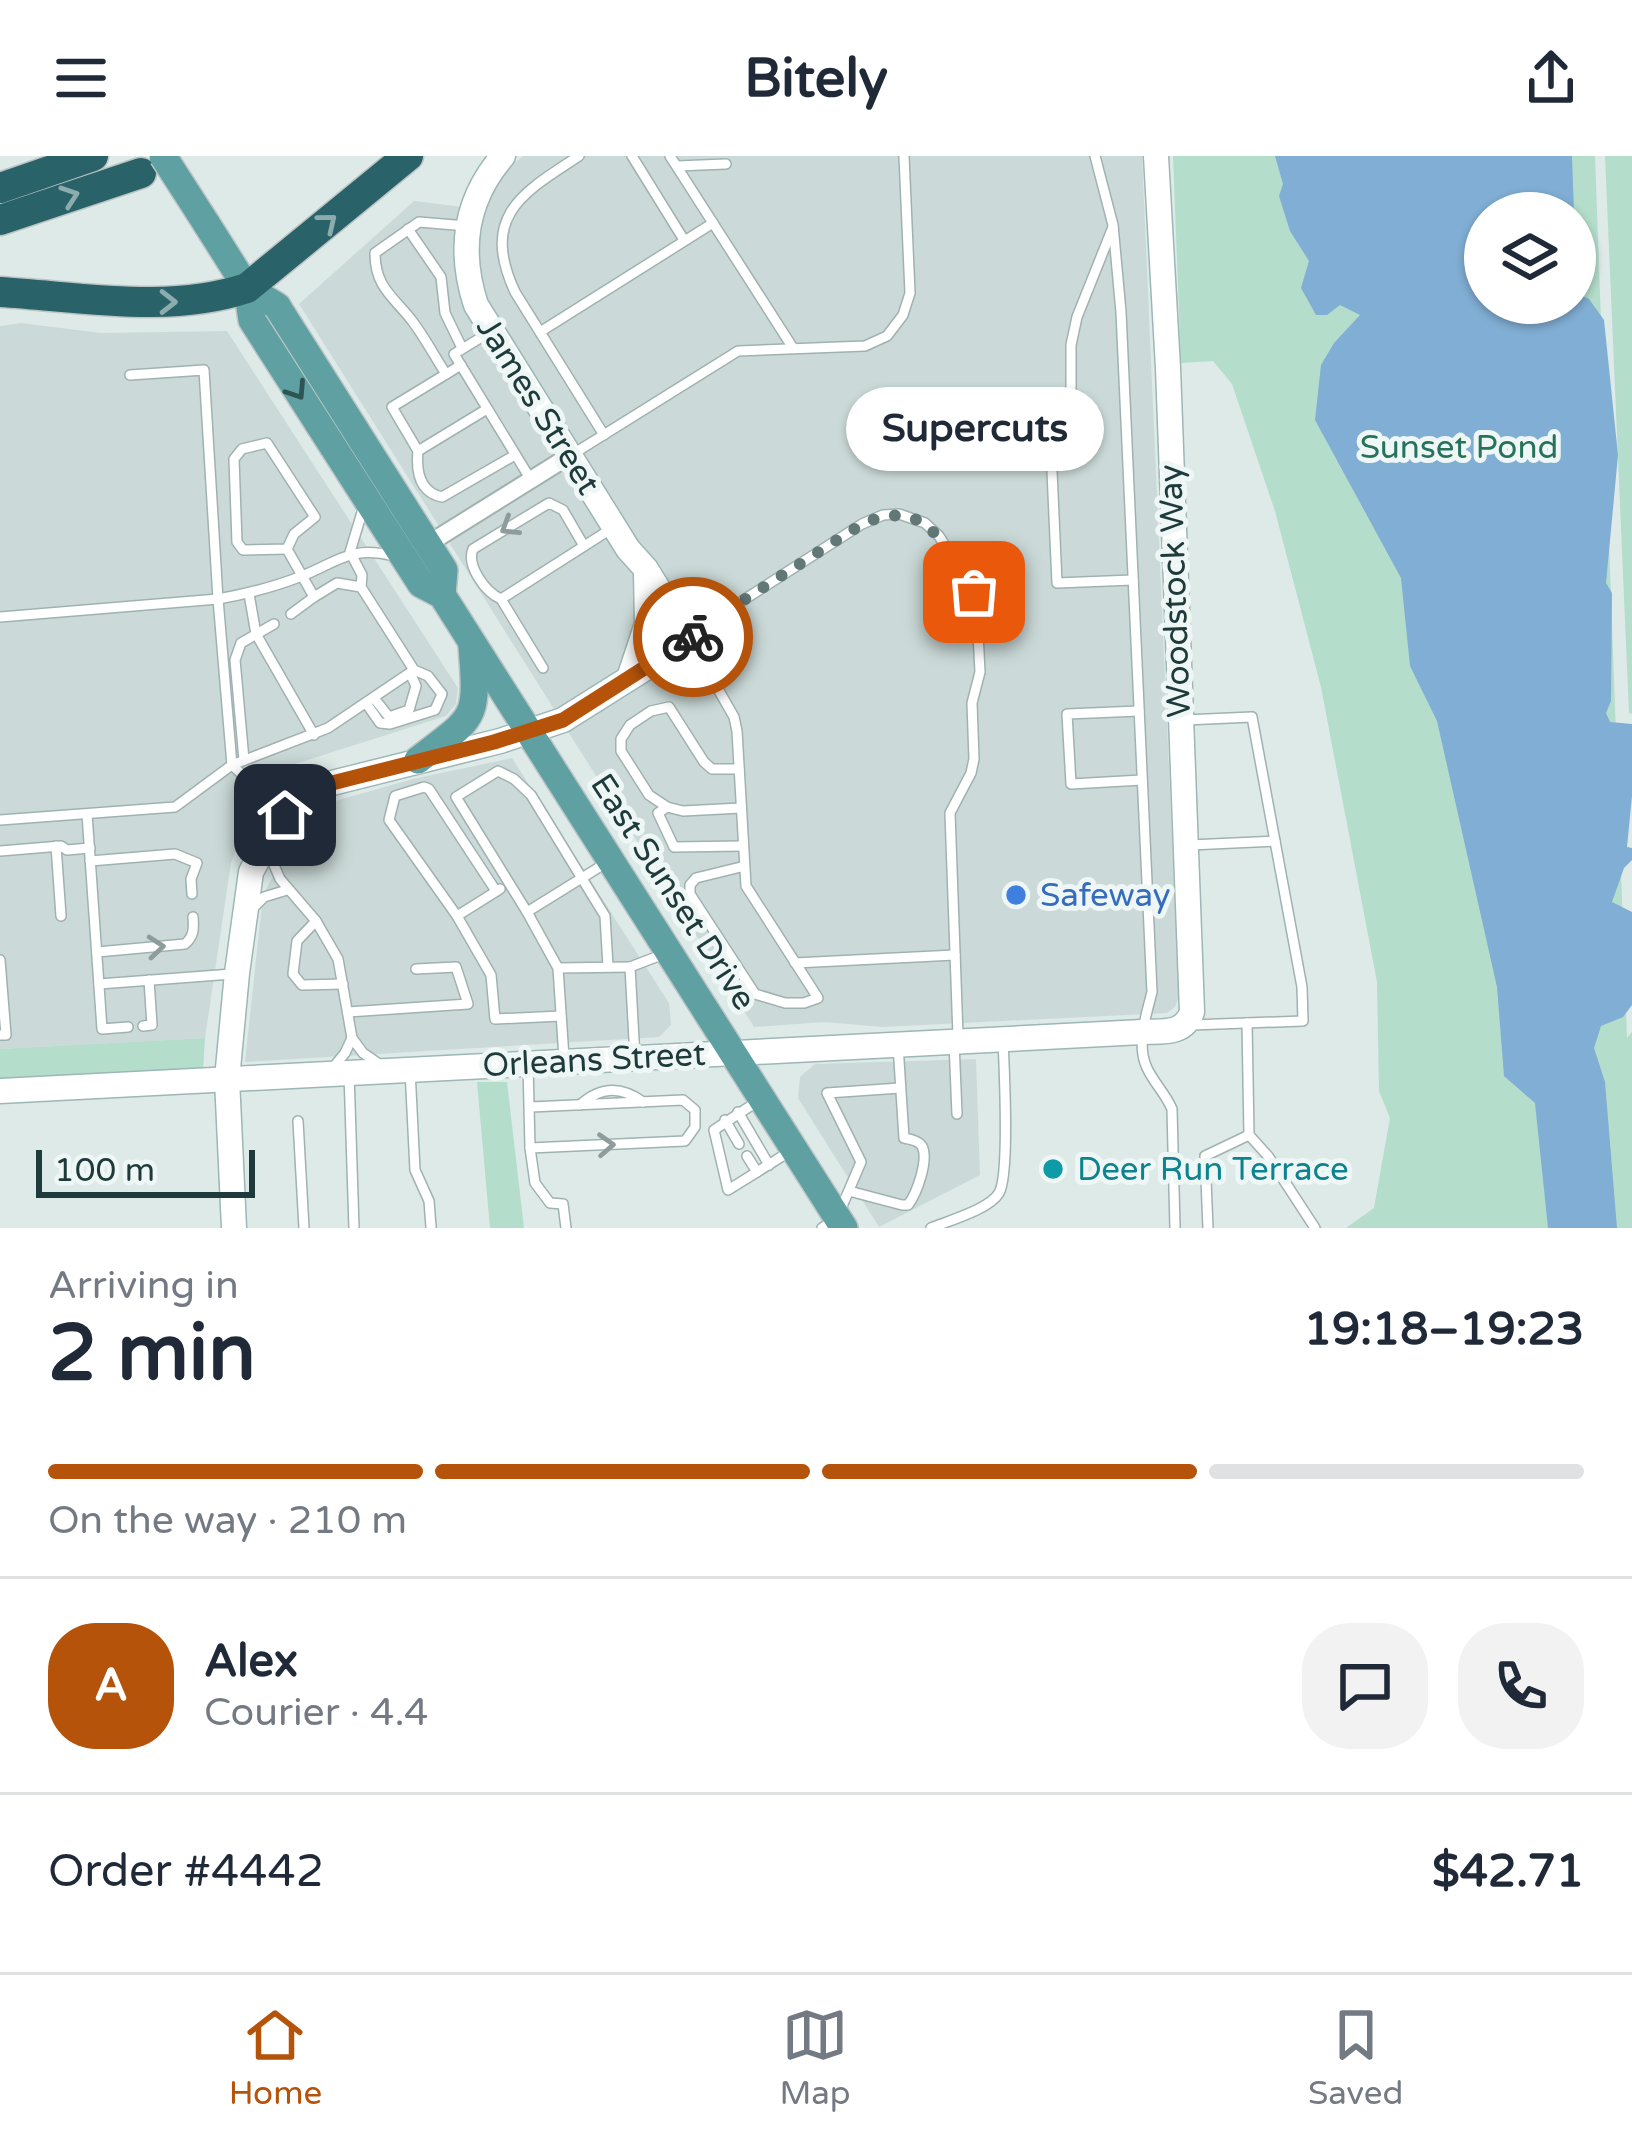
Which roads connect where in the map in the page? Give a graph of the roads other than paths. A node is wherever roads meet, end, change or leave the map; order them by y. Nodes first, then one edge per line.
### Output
1 (93, 156) edge
2 (408, 156) edge
3 (503, 156) edge
4 (579, 156) edge
5 (632, 156) edge
6 (721, 156) edge
7 (904, 156) edge
8 (1094, 156) edge
9 (1156, 156) edge
10 (673, 161) edge
11 (152, 164) edge
12 (0, 188) edge
13 (0, 220) edge
14 (713, 223) junction
15 (1113, 225) junction
16 (467, 226) junction
17 (408, 229) junction
18 (684, 241) junction
19 (247, 288) junction
20 (0, 292) edge
21 (490, 332) junction
22 (540, 332) junction
23 (462, 348) junction
24 (794, 349) junction
25 (460, 364) junction
26 (446, 374) junction
27 (130, 375) dead end
28 (487, 409) junction
29 (604, 435) junction
30 (418, 451) junction
31 (515, 455) junction
32 (569, 457) junction
33 (531, 480) junction
34 (362, 491) junction
35 (614, 527) junction
36 (584, 546) junction
37 (286, 549) junction
38 (350, 552) junction
39 (417, 553) junction
40 (646, 569) junction
41 (302, 576) junction
42 (1133, 580) junction
43 (361, 586) junction
44 (249, 593) junction
45 (314, 597) junction
46 (218, 598) junction
47 (501, 598) junction
48 (291, 614) dead end
49 (0, 617) edge
50 (274, 624) dead end
51 (256, 634) junction
52 (690, 640) junction
53 (472, 642) junction
54 (543, 668) dead end
55 (412, 672) junction
56 (629, 678) junction
57 (370, 700) junction
58 (1139, 711) junction
59 (1180, 721) junction
60 (529, 732) junction
61 (314, 735) junction
62 (244, 760) junction
63 (418, 760) junction
64 (232, 766) junction
65 (739, 769) junction
66 (1142, 780) junction
67 (667, 807) junction
68 (741, 808) junction
69 (87, 814) junction
70 (0, 820) edge
71 (279, 822) junction
72 (1274, 841) junction
73 (1185, 845) junction
74 (56, 846) junction
75 (743, 846) junction
76 (90, 848) junction
77 (0, 851) edge
78 (610, 860) junction
79 (91, 861) junction
80 (745, 866) junction
81 (583, 878) junction
82 (509, 883) junction
83 (287, 890) junction
84 (496, 891) junction
85 (191, 894) dead end
86 (527, 912) junction
87 (61, 916) dead end
88 (457, 916) junction
89 (193, 917) dead end
90 (316, 921) junction
91 (244, 922) junction
92 (96, 930) junction
93 (82, 931) dead end
94 (97, 952) junction
95 (669, 953) junction
96 (955, 955) junction
97 (0, 960) edge
98 (795, 962) junction
99 (608, 965) junction
100 (630, 967) junction
101 (558, 968) junction
102 (416, 969) dead end
103 (237, 973) junction
104 (149, 980) junction
105 (99, 984) junction
106 (343, 984) junction
107 (349, 1012) junction
108 (561, 1016) junction
109 (1247, 1023) junction
110 (143, 1025) dead end
111 (1186, 1025) junction
112 (128, 1027) dead end
113 (1142, 1032) junction
114 (0, 1035) edge
115 (352, 1037) junction
116 (1004, 1039) junction
117 (956, 1042) junction
118 (898, 1045) junction
119 (734, 1053) junction
120 (634, 1058) junction
121 (565, 1062) junction
122 (528, 1064) junction
123 (399, 1070) junction
124 (338, 1074) junction
125 (227, 1079) junction
126 (900, 1088) junction
127 (0, 1091) edge
128 (750, 1106) junction
129 (531, 1107) junction
130 (957, 1114) dead end
131 (298, 1120) dead end
132 (725, 1120) junction
133 (1250, 1135) junction
134 (739, 1144) dead end
135 (530, 1148) junction
136 (794, 1150) junction
137 (747, 1156) dead end
138 (769, 1165) junction
139 (757, 1172) junction
140 (849, 1191) junction
141 (834, 1225) edge
142 (431, 1227) edge
143 (234, 1228) edge
144 (304, 1228) edge
145 (354, 1228) edge
146 (566, 1228) edge
147 (931, 1228) edge
148 (1175, 1228) edge
149 (1208, 1228) edge
150 (1315, 1228) edge

1 - 12 highway
19 -> 2 highway
3 - 16 main road, James Street
4 - 22 lane
5 - 18 lane
6 - 10 lane
7 - 24 lane
8 - 15 lane
9 - 59 main road, Woodstock Way
10 - 14 lane
13 -> 11 highway
11 - 19 main road, East Sunset Drive, bridge
14 - 18 lane
14 - 24 lane
15 - 42 lane
15 - 42 lane
16 - 17 lane
16 - 21 main road, James Street
17 - 23 lane
17 - 26 lane
18 - 22 lane
20 -> 19 highway
19 -> 34 main road, East Sunset Drive
19 - 39 main road, East Sunset Drive
21 - 23 lane
21 - 32 main road, James Street
22 - 29 lane
23 - 25 lane
24 - 29 lane
25 - 26 lane
25 - 28 lane
26 - 30 lane
27 - 46 lane
28 - 30 lane
28 - 31 lane
29 - 32 lane
30 - 31 lane
31 - 33 lane
32 - 33 street
32 - 35 main road, James Street
33 - 39 street
34 - 38 lane
34 - 39 main road, East Sunset Drive
35 - 36 lane
35 - 40 main road, James Street
36 - 47 lane
36 -> 47 lane
37 - 37 lane
37 - 41 lane
38 - 39 lane
38 - 41 lane
38 - 43 lane
39 - 53 main road, East Sunset Drive
40 - 52 main road, James Street
40 - 56 main road
41 - 44 lane
41 - 45 lane
42 - 58 lane
43 - 45 lane
43 - 55 lane
44 - 46 lane
44 - 51 lane
45 - 48 lane
46 - 49 lane
46 - 64 lane
47 - 54 lane
50 - 51 lane
51 - 61 lane
51 - 62 lane
52 - 56 main road
52 - 65 lane
52 - 96 lane
53 - 60 main road, East Sunset Drive
53 - 63 main road
55 - 57 lane
55 - 57 lane
55 - 57 lane
56 - 60 main road
57 - 61 lane
58 - 66 lane
58 - 66 lane
59 - 72 lane
59 - 73 main road, Woodstock Way
60 - 63 main road
60 - 78 main road, East Sunset Drive
61 - 62 lane
62 - 64 lane
63 - 71 main road
64 - 69 lane
64 - 71 lane
65 - 67 lane
65 - 68 lane
66 - 113 lane
67 - 68 lane
67 - 75 lane
68 - 75 lane
69 - 70 lane
69 - 76 lane
71 - 83 lane
71 - 91 main road
72 - 73 lane
72 - 109 lane
73 - 111 main road, Woodstock Way
74 - 76 lane
74 - 77 lane
74 - 87 lane
75 - 80 lane
76 - 79 lane
78 - 81 lane
78 - 95 main road, East Sunset Drive
79 - 85 lane
79 - 92 lane
80 - 98 lane
80 - 98 lane
81 - 82 lane
81 - 86 lane
81 - 99 lane
82 - 84 lane
82 - 86 lane
83 - 90 lane
83 - 91 lane
84 - 88 lane
84 - 88 lane
86 - 101 lane
88 - 108 lane
94 -> 89 lane
90 - 106 lane
90 - 106 lane
91 - 103 main road
92 - 93 lane
92 - 94 lane
94 - 105 lane
95 - 100 lane
95 - 119 main road, East Sunset Drive
96 - 98 lane
96 - 117 lane
97 - 114 lane
99 - 100 lane
99 - 101 lane
100 - 120 lane
101 - 108 lane
102 - 107 lane
103 - 104 lane
103 - 125 main road
104 - 105 lane
104 - 110 lane
105 - 112 lane
106 - 107 lane
107 - 115 lane
108 - 121 lane
109 - 111 lane
109 - 133 lane
111 - 113 main road, Orleans Street
113 - 116 main road, Orleans Street
113 - 148 lane
115 - 123 lane
115 - 124 lane
116 - 117 main road, Orleans Street
116 - 147 lane
117 - 118 main road, Orleans Street
117 - 130 lane
118 - 119 main road, Orleans Street
118 - 126 lane
119 - 120 main road, Orleans Street
119 - 128 main road, East Sunset Drive
120 - 121 main road, Orleans Street
121 - 122 main road, Orleans Street
122 - 123 main road, Orleans Street
122 - 129 lane
123 - 124 main road, Orleans Street
123 - 142 lane
124 - 125 main road, Orleans Street
124 - 145 lane
125 - 127 main road, Orleans Street
125 - 143 main road
126 - 140 lane
126 - 140 lane
128 - 132 lane
128 - 136 main road, East Sunset Drive
128 - 138 lane
129 - 135 lane
135 -> 129 lane
131 - 144 lane
132 - 134 lane
132 - 139 lane
133 - 149 lane
133 - 150 lane
135 - 146 lane
136 - 138 lane
136 - 141 main road, East Sunset Drive
137 - 139 lane
138 - 139 lane
140 - 141 lane

